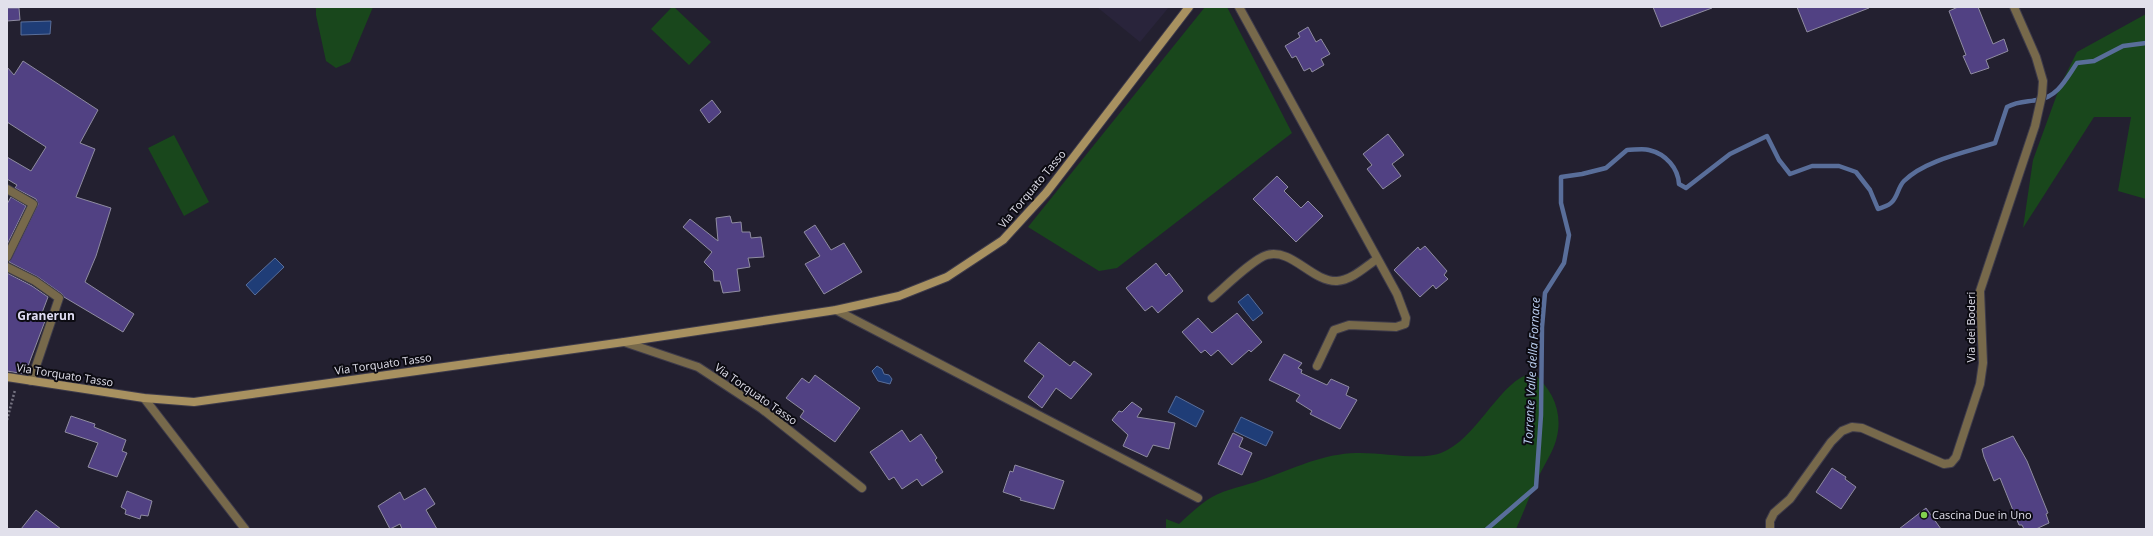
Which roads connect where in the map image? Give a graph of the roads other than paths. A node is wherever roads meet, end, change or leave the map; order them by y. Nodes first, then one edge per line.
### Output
1 (1189, 7) edge
2 (1239, 7) edge
3 (2014, 7) edge
4 (7, 189) edge
5 (7, 256) edge
6 (1377, 259) junction
7 (7, 267) edge
8 (1212, 298) dead end
9 (836, 310) junction
10 (624, 342) junction
11 (1317, 366) dead end
12 (7, 377) edge
13 (31, 381) junction
14 (144, 398) junction
15 (862, 488) dead end
16 (1198, 498) dead end
17 (245, 529) edge
18 (1770, 529) edge

1 - 9 street, Via Torquato Tasso
2 - 6 street
3 - 18 street, Via dei Boderi
4 - 5 street
6 - 8 street
6 - 11 street
7 - 13 street
9 - 10 street, Via Torquato Tasso
9 - 16 street
10 - 14 street, Via Torquato Tasso
10 - 15 street, Via Torquato Tasso
12 - 13 street, Via Torquato Tasso
13 - 14 street, Via Torquato Tasso
14 - 17 street

